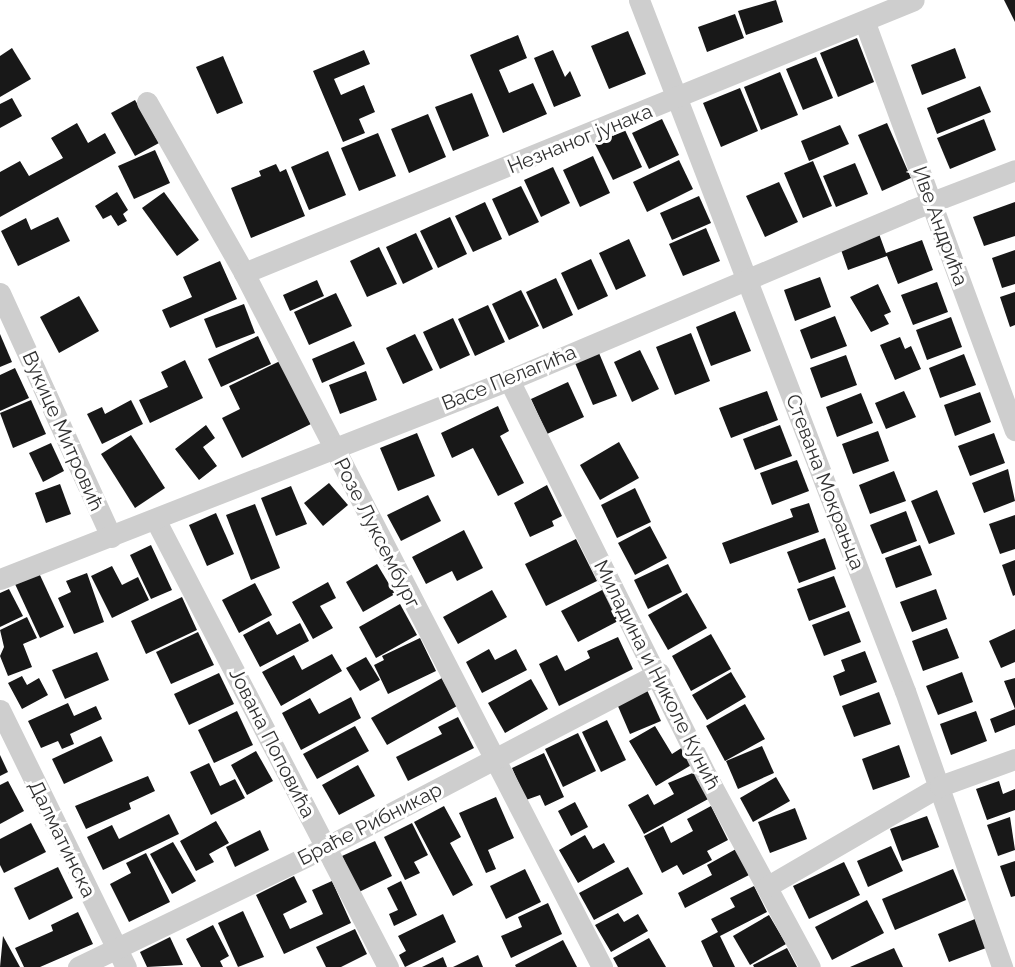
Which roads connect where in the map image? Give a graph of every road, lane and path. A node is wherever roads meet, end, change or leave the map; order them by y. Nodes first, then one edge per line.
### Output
1 (639, 0) edge
2 (914, 0) edge
3 (865, 23) junction
4 (678, 98) junction
5 (147, 102) dead end
6 (1015, 170) edge
7 (932, 201) junction
8 (244, 273) junction
9 (748, 278) junction
10 (0, 293) edge
11 (509, 380) junction
12 (1015, 430) edge
13 (334, 449) junction
14 (155, 519) junction
15 (111, 537) junction
16 (0, 579) edge
17 (659, 673) junction
18 (0, 710) edge
19 (1015, 759) edge
20 (493, 761) junction
21 (940, 786) junction
22 (326, 848) junction
23 (768, 886) junction
24 (121, 958) edge
25 (78, 967) edge
26 (388, 967) edge
27 (602, 967) edge
28 (810, 967) edge
29 (1002, 967) edge

1 - 4 street, Стевана Мокрањца
2 - 3 street, Незнаног јунака
3 - 4 street, Незнаног јунака
3 - 7 street, Иве Андрића
4 - 8 street, Незнаног јунака
4 - 9 street, Стевана Мокрањца
5 - 8 street, Розе Луксембург
6 - 7 street, Васе Пелагића
7 - 9 street, Васе Пелагића
7 - 12 street, Иве Андрића
8 - 13 street, Розе Луксембург
9 - 11 street, Васе Пелагића
9 - 21 street, Стевана Мокрањца
10 - 15 street, Вукице Митровић
11 - 13 street, Васе Пелагића
11 - 17 street, Миладина и Николе Кунић
13 - 14 street, Васе Пелагића
13 - 20 street, Розе Луксембург
14 - 15 street, Васе Пелагића
14 - 22 street, Јована Поповића
15 - 16 street, Васе Пелагића
17 - 20 street, Браће Рибникар
17 - 23 street, Миладина и Николе Кунић
18 - 24 street, Далматинска
19 - 21 street
20 - 22 street, Браће Рибникар
20 - 27 street, Розе Луксембург
21 - 23 street
21 - 29 street, Стевана Мокрањца
22 - 24 street, Браће Рибникар
22 - 26 street, Јована Поповића
23 - 28 street, Миладина и Николе Кунић
24 - 25 street, Браће Рибникар

